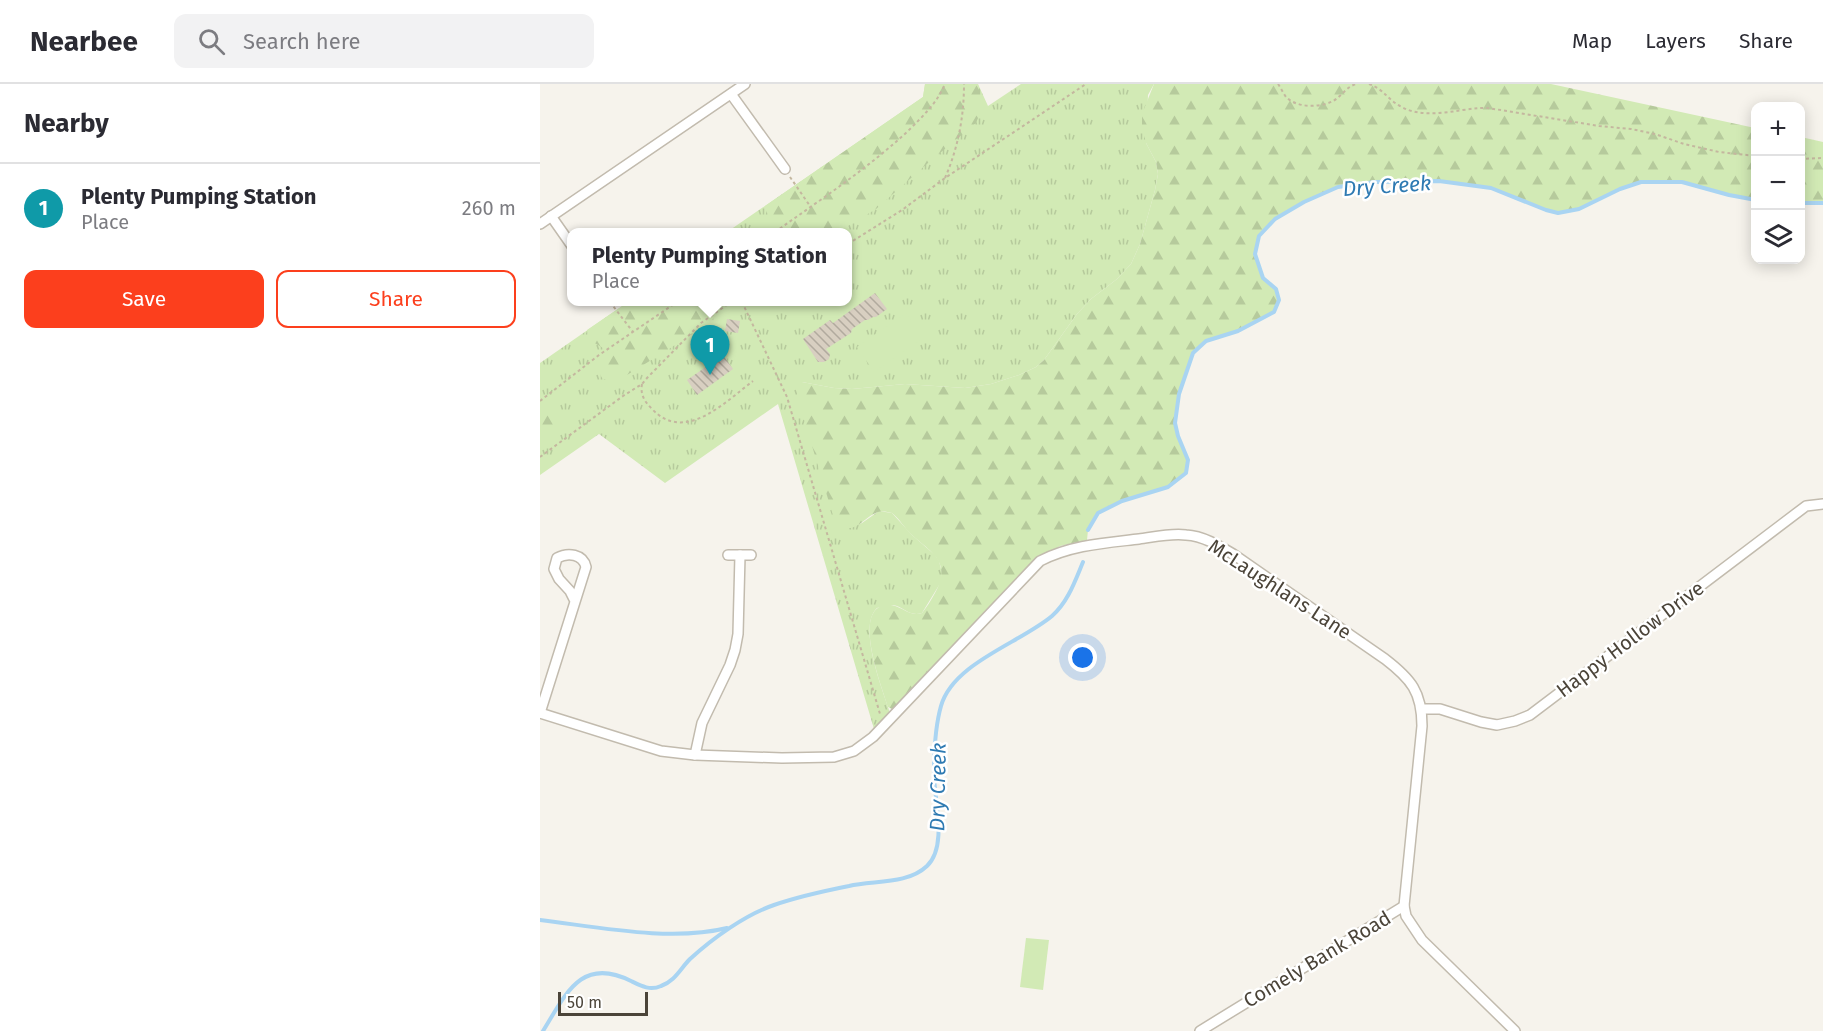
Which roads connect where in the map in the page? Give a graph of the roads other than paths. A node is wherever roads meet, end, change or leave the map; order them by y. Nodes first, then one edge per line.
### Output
1 (745, 84) edge
2 (731, 93) junction
3 (784, 169) road end
4 (551, 216) junction
5 (540, 224) edge
6 (567, 239) edge
7 (1823, 504) edge
8 (728, 555) dead end
9 (740, 555) junction
10 (751, 555) dead end
11 (575, 601) junction
12 (1422, 709) junction
13 (540, 713) edge
14 (695, 755) junction
15 (1404, 906) junction
16 (1200, 1031) edge
17 (1515, 1031) edge

1 - 2 street
2 - 3 street
2 - 4 street
4 - 5 street
4 - 6 street
7 - 12 street, Happy Hollow Drive
8 - 9 street
9 - 10 street
9 - 14 street
11 - 11 street
11 - 13 street
12 - 14 street, McLaughlans Lane
12 - 15 street, McLaughlans Lane
13 - 14 street, McLaughlans Lane
15 - 16 street, Comely Bank Road
15 - 17 street

